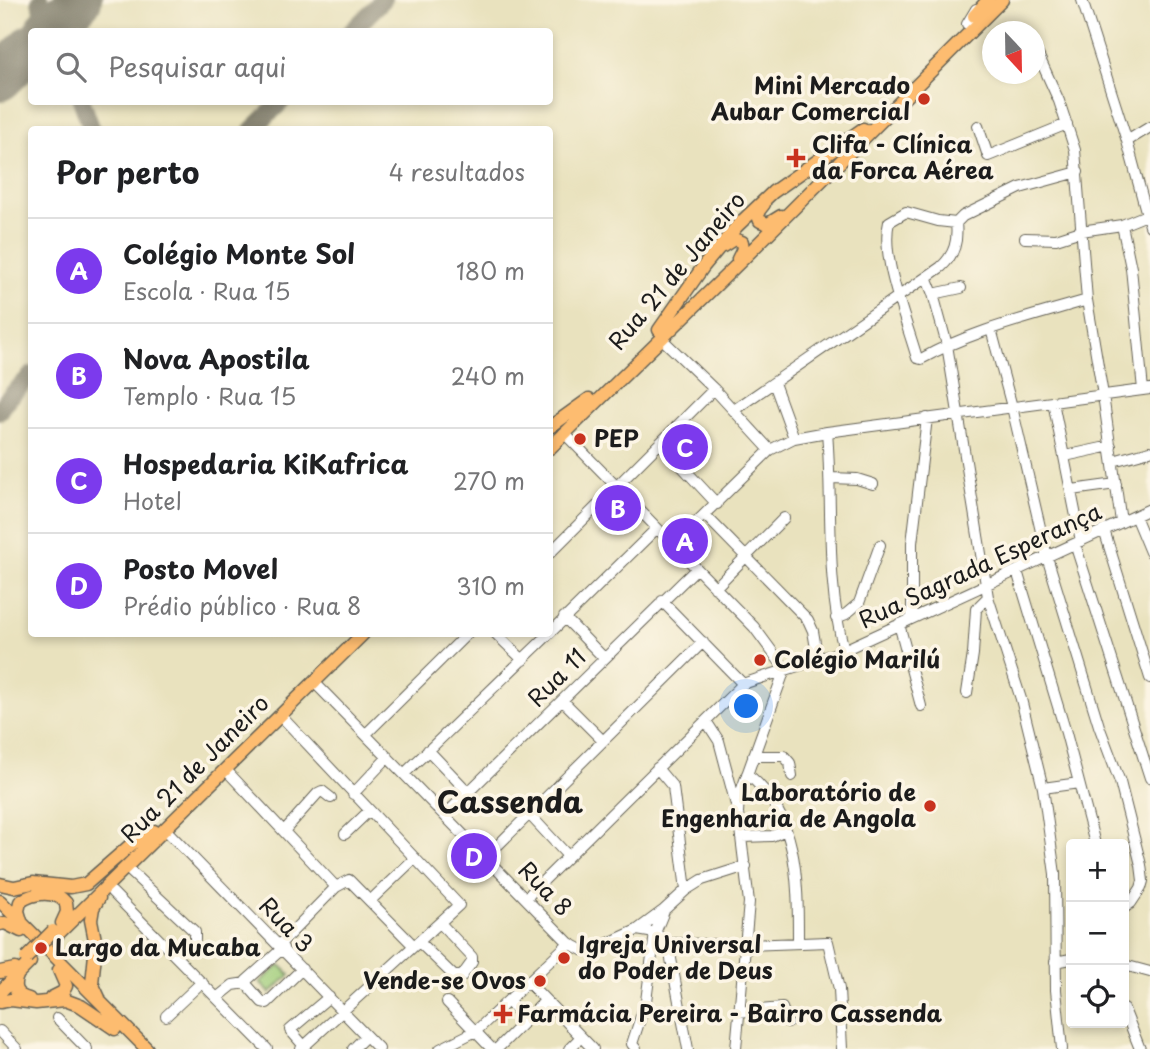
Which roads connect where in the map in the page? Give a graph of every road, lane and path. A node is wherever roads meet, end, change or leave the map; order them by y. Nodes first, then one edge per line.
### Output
1 (982, 0) edge
2 (989, 0) edge
3 (1002, 0) edge
4 (1082, 0) edge
5 (970, 20) junction
6 (1045, 71) edge
7 (1067, 124) junction
8 (978, 127) dead end
9 (1150, 127) edge
10 (1127, 141) junction
11 (1078, 172) junction
12 (793, 178) junction
13 (810, 192) junction
14 (1149, 218) edge
15 (956, 223) junction
16 (1122, 225) junction
17 (1081, 231) junction
18 (1025, 238) dead end
19 (710, 257) junction
20 (725, 276) junction
21 (927, 279) junction
22 (961, 288) dead end
23 (933, 294) junction
24 (899, 295) junction
25 (1087, 300) junction
26 (991, 329) junction
27 (662, 338) junction
28 (947, 345) junction
29 (774, 383) junction
30 (714, 389) junction
31 (1147, 389) edge
32 (1103, 395) junction
33 (1053, 402) junction
34 (1012, 407) junction
35 (734, 410) junction
36 (958, 414) junction
37 (927, 418) junction
38 (553, 425) edge
39 (827, 432) junction
40 (564, 433) junction
41 (794, 438) junction
42 (660, 443) junction
43 (553, 445) edge
44 (1111, 446) junction
45 (770, 450) junction
46 (1150, 451) edge
47 (1065, 456) junction
48 (1113, 461) junction
49 (831, 478) junction
50 (873, 484) dead end
51 (1116, 484) junction
52 (616, 487) junction
53 (1072, 490) junction
54 (717, 504) junction
55 (1150, 509) edge
56 (705, 515) junction
57 (1135, 516) junction
58 (784, 518) dead end
59 (1121, 522) junction
60 (656, 529) junction
61 (1104, 530) junction
62 (1078, 542) junction
63 (672, 545) junction
64 (880, 545) dead end
65 (553, 550) edge
66 (1150, 552) edge
67 (746, 556) junction
68 (1047, 557) junction
69 (696, 569) junction
70 (1017, 571) junction
71 (986, 585) junction
72 (715, 588) junction
73 (988, 597) junction
74 (662, 601) junction
75 (564, 617) junction
76 (836, 618) junction
77 (912, 618) junction
78 (899, 624) junction
79 (553, 629) edge
80 (351, 637) edge
81 (360, 637) edge
82 (464, 637) edge
83 (499, 637) edge
84 (545, 637) edge
85 (702, 642) junction
86 (844, 650) junction
87 (604, 658) junction
88 (523, 660) junction
89 (818, 660) junction
90 (785, 669) junction
91 (1150, 678) edge
92 (314, 682) junction
93 (743, 684) junction
94 (967, 693) dead end
95 (563, 701) junction
96 (921, 706) dead end
97 (280, 715) junction
98 (706, 721) junction
99 (366, 734) junction
100 (603, 741) junction
101 (428, 750) junction
102 (754, 756) junction
103 (388, 757) junction
104 (657, 768) junction
105 (225, 769) junction
106 (404, 774) junction
107 (747, 774) junction
108 (792, 776) dead end
109 (1150, 778) edge
110 (1079, 783) junction
111 (1043, 788) junction
112 (468, 792) junction
113 (353, 794) junction
114 (331, 798) dead end
115 (369, 811) junction
116 (738, 813) junction
117 (528, 814) junction
118 (445, 815) junction
119 (160, 830) junction
120 (786, 830) junction
121 (284, 831) junction
122 (345, 834) dead end
123 (742, 837) junction
124 (1094, 839) edge
125 (145, 849) junction
126 (486, 856) junction
127 (568, 856) junction
128 (415, 858) junction
129 (746, 866) junction
130 (1146, 871) edge
131 (131, 872) dead end
132 (0, 884) edge
133 (337, 887) junction
134 (686, 890) junction
135 (112, 892) dead end
136 (526, 898) junction
137 (371, 900) junction
138 (0, 901) edge
139 (1129, 903) edge
140 (0, 910) edge
141 (664, 910) junction
142 (0, 924) edge
143 (441, 924) junction
144 (23, 929) junction
145 (59, 929) junction
146 (637, 930) junction
147 (655, 933) junction
148 (195, 940) dead end
149 (798, 942) junction
150 (569, 943) junction
151 (668, 943) junction
152 (417, 944) junction
153 (744, 945) junction
154 (281, 946) junction
155 (1066, 960) edge
156 (1055, 962) junction
157 (1129, 966) edge
158 (61, 968) junction
159 (302, 969) junction
160 (17, 971) junction
161 (0, 972) edge
162 (1150, 972) edge
163 (202, 982) junction
164 (528, 982) junction
165 (246, 983) junction
166 (0, 985) edge
167 (0, 992) edge
168 (329, 997) junction
169 (218, 998) junction
170 (508, 1001) junction
171 (545, 1001) junction
172 (0, 1002) edge
173 (447, 1002) dead end
174 (343, 1011) junction
175 (109, 1012) junction
176 (738, 1012) junction
177 (166, 1016) dead end
178 (57, 1018) dead end
179 (526, 1020) junction
180 (1129, 1022) edge
181 (788, 1023) dead end
182 (11, 1024) dead end
183 (115, 1029) junction
184 (476, 1031) junction
185 (1, 1032) edge
186 (366, 1036) junction
187 (581, 1037) junction
188 (632, 1047) edge
189 (303, 1048) edge
190 (17, 1049) edge
191 (87, 1049) edge
192 (136, 1049) edge
193 (147, 1049) edge
194 (267, 1049) edge
195 (353, 1049) edge
196 (379, 1049) edge
197 (440, 1049) edge
198 (495, 1049) edge
199 (569, 1049) edge
200 (593, 1049) edge
201 (688, 1049) edge
202 (736, 1049) edge
203 (842, 1049) edge
204 (1062, 1049) edge
205 (1140, 1049) edge

1 - 5 street
2 - 5 main road, Rua 21 de Janeiro
3 - 13 main road, Rua 21 de Janeiro
4 - 10 street
5 - 12 main road, Rua 21 de Janeiro
6 - 7 street
7 - 8 street
7 - 11 street
9 - 10 street
10 - 14 street
11 - 15 street
11 - 17 street
12 - 13 main road
12 - 19 main road, Rua 21 de Janeiro
13 - 20 main road, Rua 21 de Janeiro
14 - 16 street
15 - 21 street
15 - 24 street
16 - 17 street
16 - 31 street
17 - 18 street
17 - 25 street
19 - 20 main road
19 - 38 main road, Rua 21 de Janeiro
20 - 27 main road, Rua 21 de Janeiro
21 - 23 street
21 - 24 street
22 - 23 street
23 - 28 street
24 - 28 street
24 - 29 street
25 - 26 street
25 - 32 street
26 - 28 street
26 - 34 street
27 - 30 street
27 - 40 main road, Rua 21 de Janeiro
28 - 36 street
29 - 35 street
29 - 41 street
30 - 35 street
30 - 42 street
31 - 32 street
32 - 33 street
32 - 44 street
33 - 34 street
33 - 47 street
34 - 36 street
34 - 68 street
35 - 45 street
36 - 37 street
36 - 71 street
37 - 39 street
37 - 77 street
39 - 41 street
39 - 49 street
40 - 43 main road, Rua 21 de Janeiro
40 - 52 street
41 - 45 street
42 - 52 street
42 - 54 street
44 - 47 street
44 - 48 street
45 - 54 street
46 - 48 street
47 - 53 street
48 - 51 street
49 - 50 street
49 - 76 street
51 - 53 street
51 - 59 street
52 - 60 street
52 - 65 street
53 - 62 street
54 - 56 street
55 - 57 street, Rua Sagrada Esperança
56 - 63 street
56 - 67 street
57 - 59 street, Rua Sagrada Esperança
57 - 66 street
58 - 67 street
59 - 61 street, Rua Sagrada Esperança
60 - 63 street
60 - 75 street
61 - 62 street, Rua Sagrada Esperança
61 - 91 street
62 - 68 street, Rua Sagrada Esperança
62 - 109 street
63 - 69 street
64 - 76 street
67 - 72 street
67 - 89 street
68 - 70 street, Rua Sagrada Esperança
68 - 130 street
69 - 72 street
69 - 74 street, Rua 11
70 - 71 street, Rua Sagrada Esperança
70 - 110 street
71 - 73 street
71 - 77 street, Rua Sagrada Esperança
72 - 90 street
73 - 94 street
73 - 111 street
74 - 85 street
74 - 87 street, Rua 11
75 - 79 street
75 - 87 street
76 - 86 street
77 - 78 street, Rua Sagrada Esperança
78 - 86 street, Rua Sagrada Esperança
78 - 96 street
80 - 119 main road, Rua 21 de Janeiro
81 - 92 main road, Rua 21 de Janeiro
82 - 99 street
83 - 88 street
84 - 88 street
85 - 93 street
85 - 100 street
86 - 89 street, Rua Sagrada Esperança
87 - 95 street, Rua 11
88 - 101 street
89 - 90 street, Rua Sagrada Esperança
90 - 93 street, Rua Sagrada Esperança
90 - 102 street
92 - 97 main road, Rua 21 de Janeiro
92 - 99 street, Rua 8
93 - 98 street
95 - 100 street
95 - 112 street, Rua 11
97 - 105 main road, Rua 21 de Janeiro
97 - 113 street
98 - 104 street
98 - 116 street
99 - 103 street, Rua 8
100 - 117 street
101 - 106 street
101 - 112 street
102 - 107 street
102 - 108 street
103 - 106 street, Rua 8
103 - 113 street
104 - 127 street
104 - 134 street
105 - 119 main road, Rua 21 de Janeiro
105 - 121 street
106 - 118 street, Rua 8
107 - 116 street
107 - 120 street
110 - 111 street
110 - 124 street
111 - 156 street
112 - 118 street, Rua 11
113 - 115 street
114 - 121 street
115 - 122 street
115 - 128 street
116 - 123 street
117 - 126 street
117 - 127 street
118 - 126 street, Rua 8
119 - 125 main road, Rua 21 de Janeiro
119 - 132 main road
119 - 145 main road, Rua 21 de Janeiro
119 - 154 street, Rua 3
120 - 123 street
120 - 149 street
121 - 133 street
123 - 129 street
125 - 145 main road, Rua 21 de Janeiro
125 - 175 main road
126 - 136 street, Rua 8
127 - 136 street
128 - 137 street
128 - 143 street
129 - 134 street
129 - 153 street
130 - 139 street
131 - 148 street
133 - 137 street
133 - 154 street
134 - 141 street
135 - 163 street
136 - 150 street, Rua 8
137 - 152 street
138 - 144 main road
140 - 144 main road
141 - 146 street
141 - 147 street
142 - 144 main road
143 - 152 street
143 - 152 street
144 - 145 main road
144 - 158 main road
145 - 158 main road
145 - 160 main road, bridge
146 - 147 street
146 - 150 street
147 - 151 street
147 - 188 street
149 - 153 street
149 - 203 street
150 - 164 street, Rua 8
151 - 153 street
151 - 201 street
152 - 174 street
153 - 176 street
154 - 159 street, Rua 3
154 - 165 street
155 - 156 street
156 - 204 street
157 - 162 street
158 - 160 main road
158 - 175 main road
158 - 183 main road
159 - 165 street
159 - 168 street, Rua 3
160 - 161 main road
160 - 166 main road
160 - 167 main road
163 - 169 street
163 - 177 street
164 - 170 street, Rua 8
164 - 171 street
165 - 169 street
168 - 174 street, Rua 3
168 - 189 street
169 - 194 street
170 - 179 street
170 - 184 street, Rua 8
171 - 179 street
171 - 187 street
172 - 183 main road
173 - 184 street
174 - 186 street, Rua 3
174 - 189 street
175 - 193 main road
176 - 181 street
176 - 202 street
178 - 191 street
179 - 198 street
180 - 205 street
182 - 185 street
183 - 192 main road
184 - 197 street, Rua 8
184 - 198 street
185 - 190 street
186 - 195 street
186 - 196 street, Rua 3
187 - 199 street
187 - 200 street

